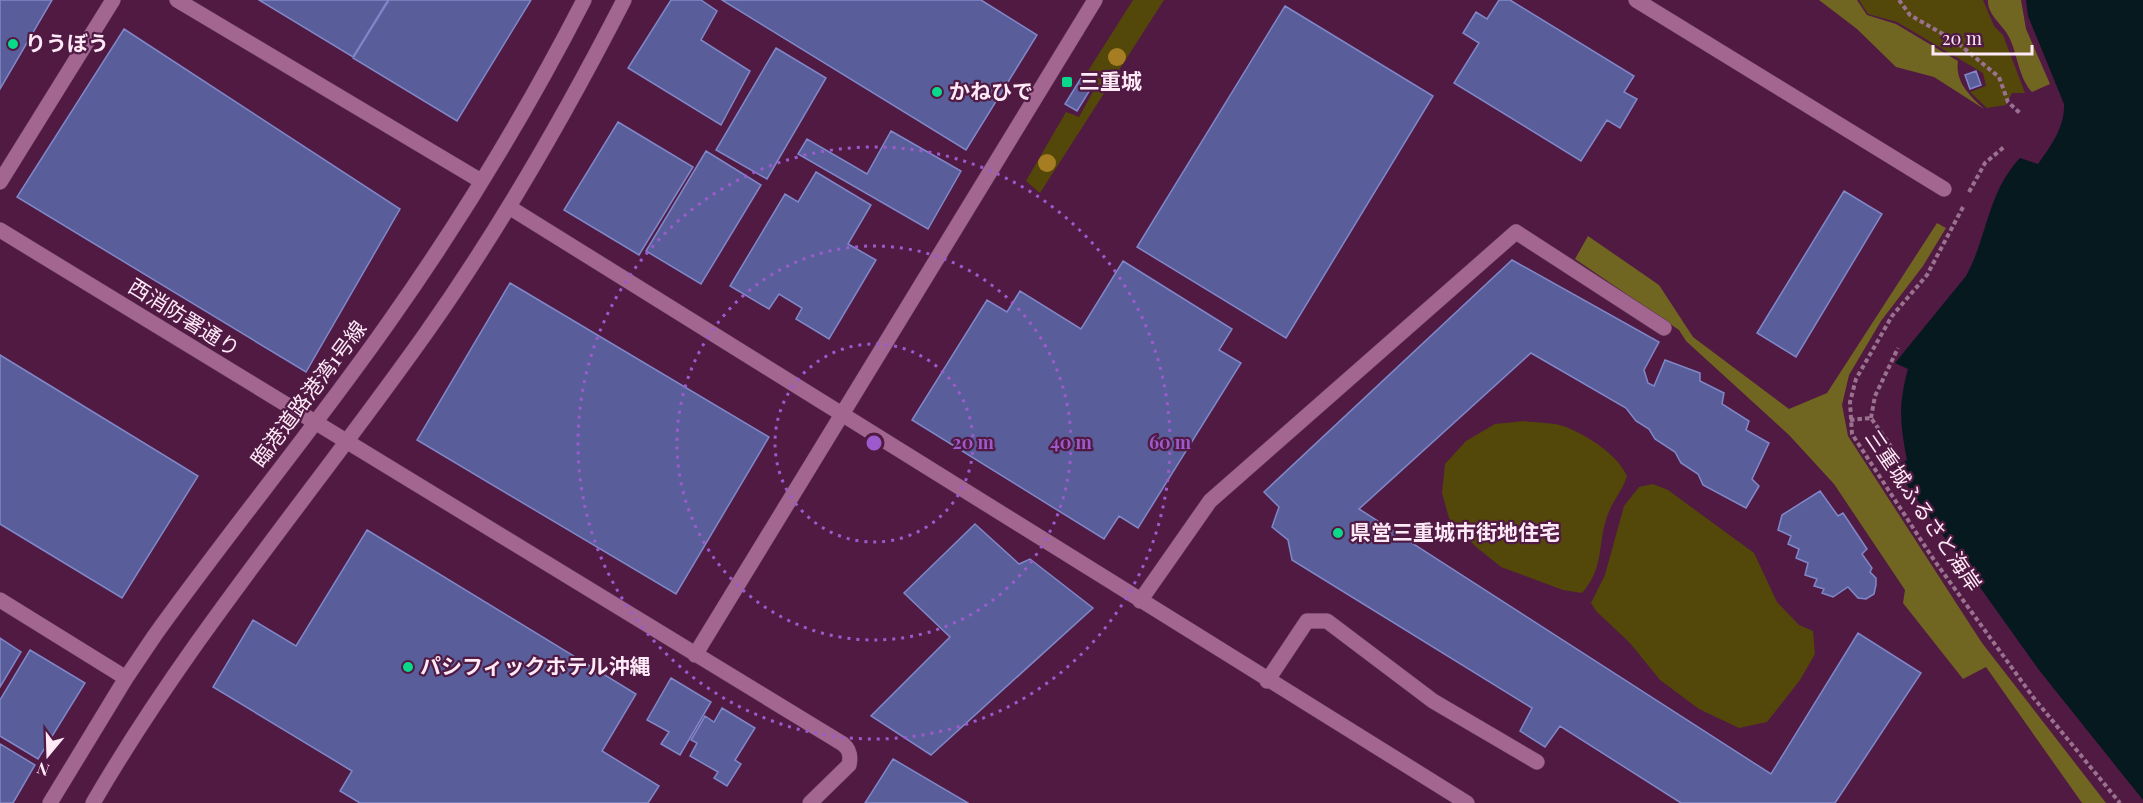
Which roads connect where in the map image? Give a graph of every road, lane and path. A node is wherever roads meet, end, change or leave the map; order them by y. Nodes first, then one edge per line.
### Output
1 (113, 0) edge
2 (177, 0) edge
3 (584, 0) edge
4 (624, 0) edge
5 (1095, 0) edge
6 (1636, 0) edge
7 (1899, 0) edge
8 (2021, 114) dead end
9 (2004, 147) dead end
10 (481, 181) junction
11 (0, 182) edge
12 (1944, 189) dead end
13 (509, 207) junction
14 (0, 230) edge
15 (1664, 328) dead end
16 (1898, 348) dead end
17 (842, 414) junction
18 (1871, 418) junction
19 (1850, 420) junction
20 (315, 422) junction
21 (346, 441) junction
22 (1899, 458) dead end
23 (0, 600) edge
24 (1140, 601) junction
25 (695, 655) junction
26 (126, 678) junction
27 (1267, 681) junction
28 (1537, 762) dead end
29 (50, 803) edge
30 (93, 803) edge
31 (810, 803) edge
32 (1467, 803) edge
33 (2120, 803) edge

1 - 11 street
2 - 10 street
3 - 10 street, 臨港道路港湾1号線
4 - 13 street
5 - 17 street
6 - 12 street
7 - 8 path
9 - 19 path, 三重城ふるさと海岸
10 - 20 street, 臨港道路港湾1号線
13 - 17 street
13 - 21 street
14 - 20 street, 西消防署通り
15 - 24 street
16 - 18 path
17 - 24 street
17 - 25 street
18 - 19 path
18 - 22 path
19 - 33 path, 三重城ふるさと海岸
20 - 21 street, 西消防署通り
20 - 26 street, 臨港道路港湾1号線
21 - 25 street, 西消防署通り
21 - 30 street
23 - 26 street
24 - 27 street
25 - 31 street, 西消防署通り
26 - 29 street, 臨港道路港湾1号線
27 - 28 street
27 - 32 street

